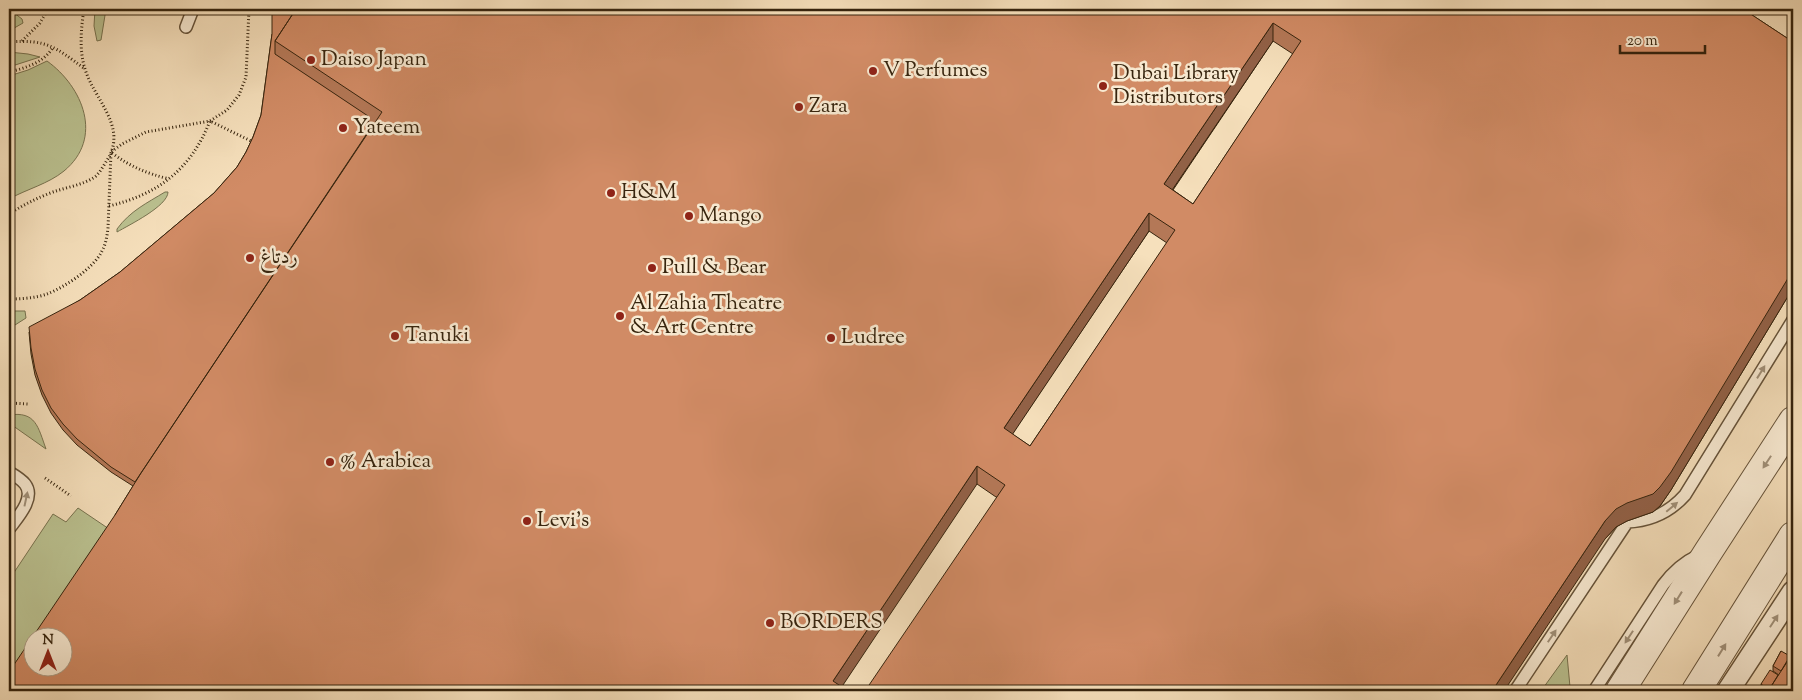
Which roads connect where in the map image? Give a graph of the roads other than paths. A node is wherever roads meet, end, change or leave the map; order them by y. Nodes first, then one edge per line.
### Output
1 (193, 9) edge
2 (186, 27) dead end
3 (1793, 320) edge
4 (1793, 421) edge
5 (9, 472) edge
6 (1642, 500) edge
7 (1627, 522) junction
8 (9, 529) edge
9 (1793, 536) edge
10 (1708, 552) junction
11 (1793, 592) edge
12 (1572, 606) junction
13 (1553, 608) edge
14 (1533, 641) edge
15 (1537, 658) junction
16 (1516, 691) edge
17 (1594, 691) edge
18 (1620, 691) edge
19 (1696, 691) edge
20 (1728, 691) edge

1 - 2 lane
7 -> 3 lane
4 -> 10 street
8 -> 5 lane
6 - 7 lane
7 - 12 lane
19 -> 9 street
10 -> 17 lane
10 -> 18 street
20 -> 11 street
12 - 13 lane
15 -> 12 lane
14 - 15 lane
15 - 16 lane

